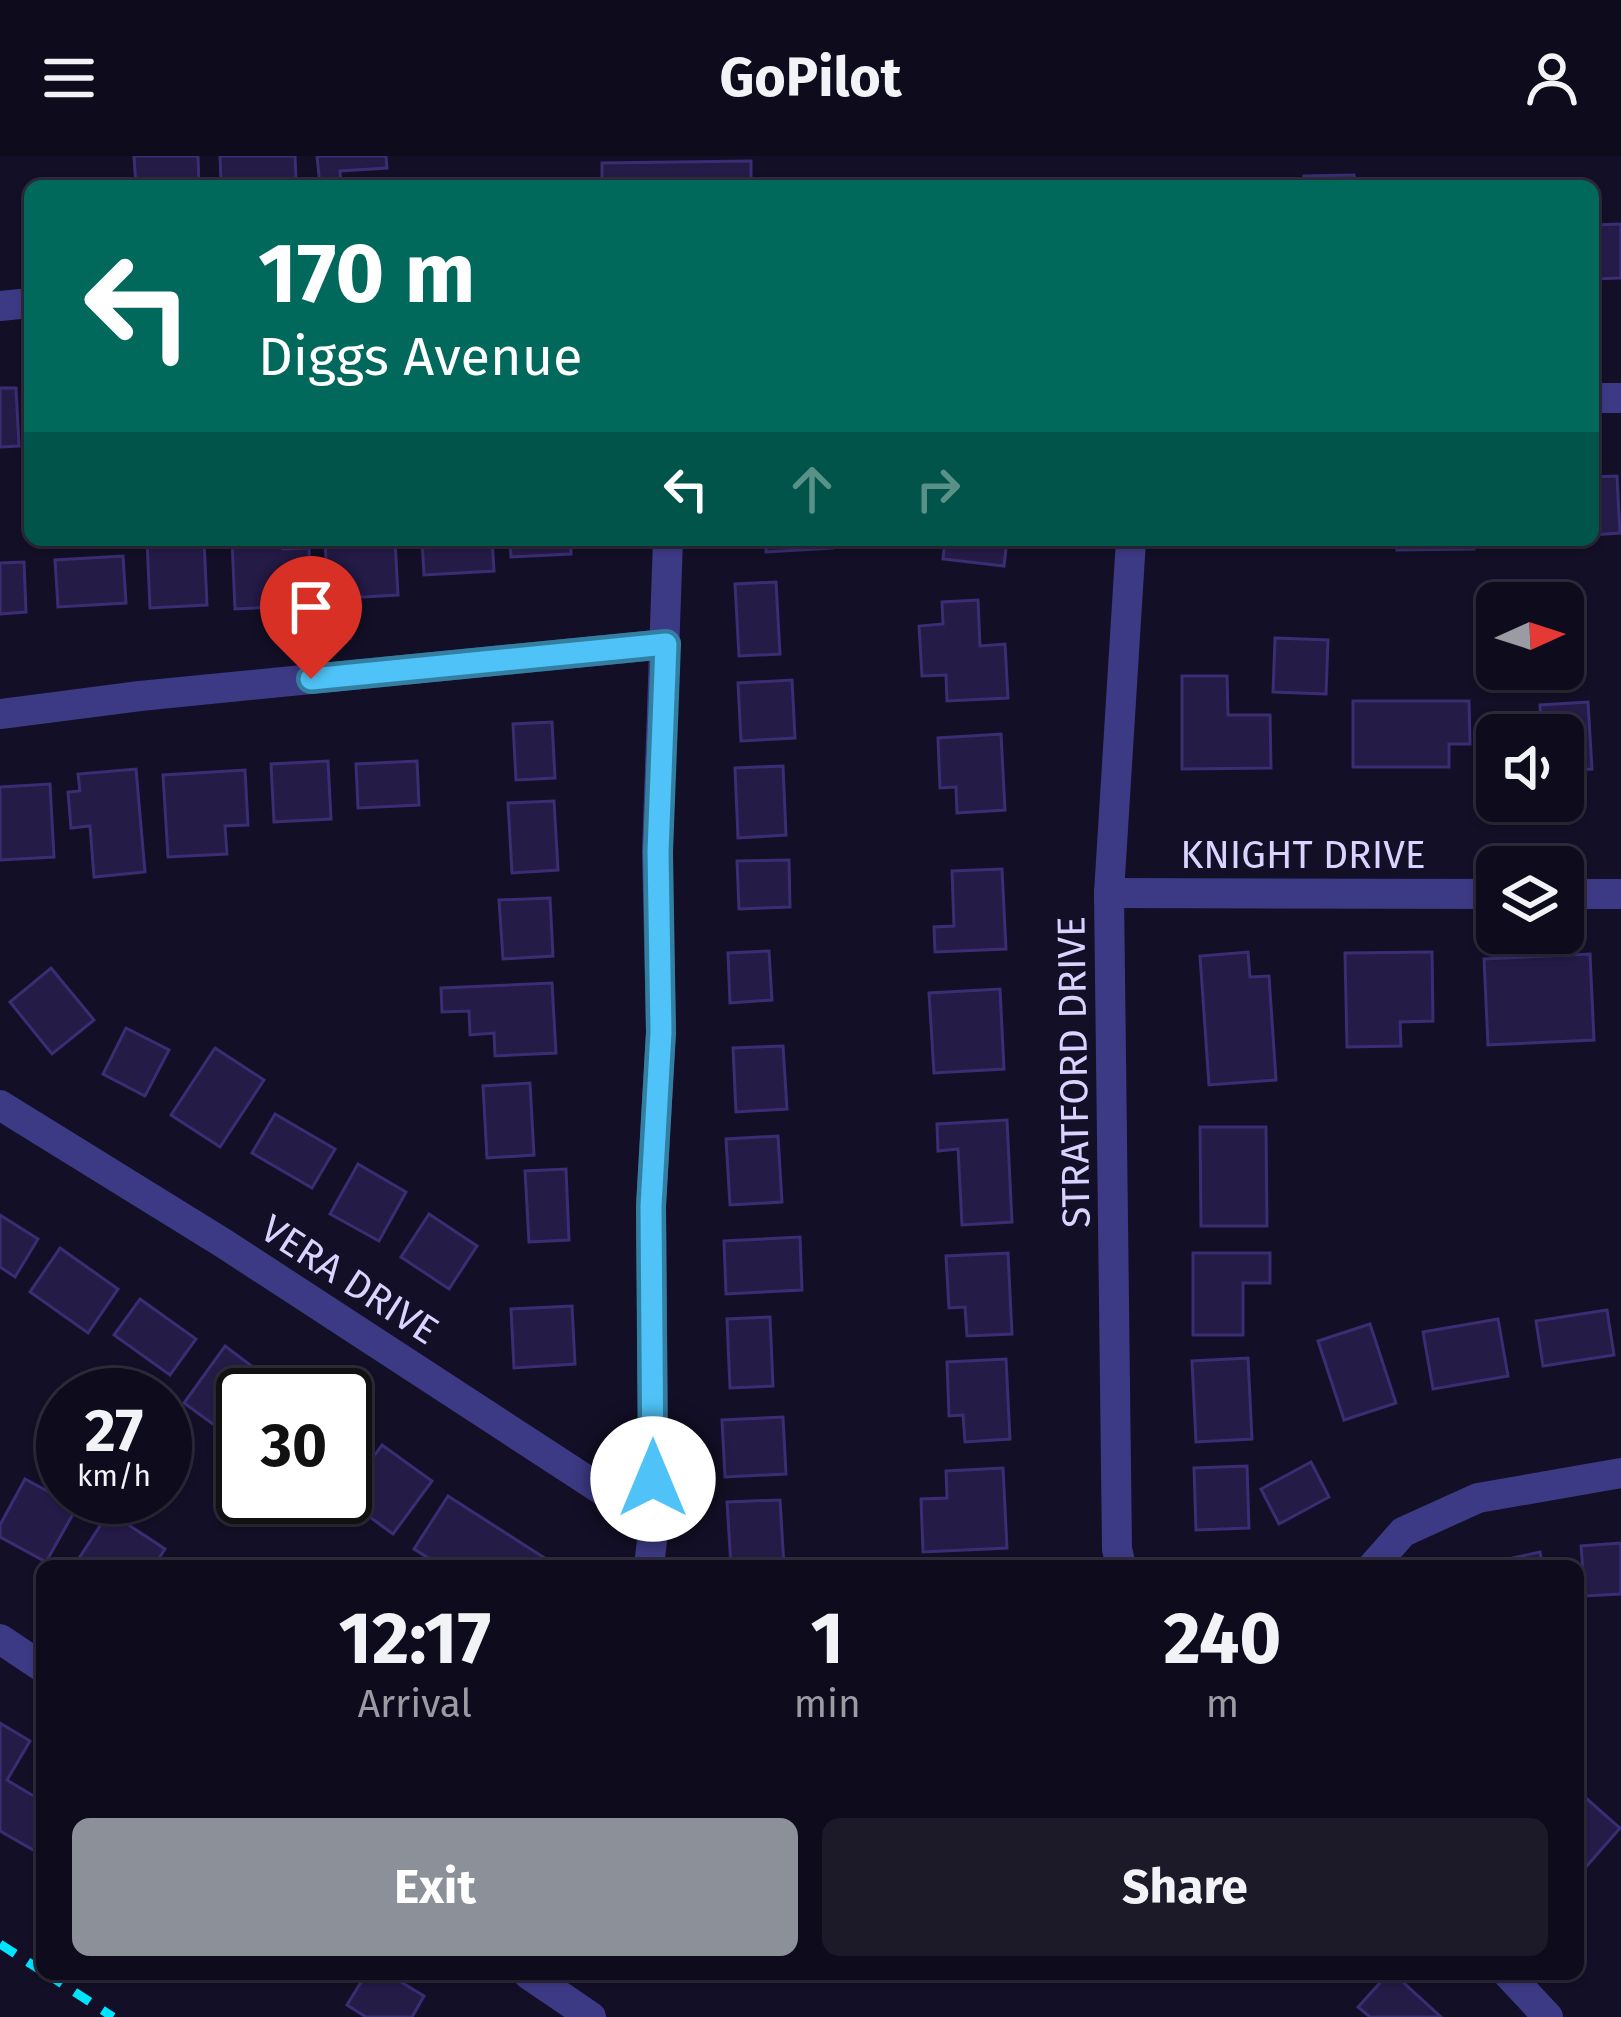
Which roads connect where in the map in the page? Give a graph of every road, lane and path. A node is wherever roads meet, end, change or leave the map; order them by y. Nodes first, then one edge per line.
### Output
1 (668, 546) edge
2 (1130, 546) edge
3 (666, 644) junction
4 (0, 714) edge
5 (1109, 892) junction
6 (1476, 894) edge
7 (1584, 894) edge
8 (1621, 894) edge
9 (0, 1106) edge
10 (1621, 1473) edge
11 (653, 1524) junction
12 (650, 1560) edge
13 (1120, 1560) edge
14 (1378, 1560) edge
15 (0, 1639) edge
16 (36, 1663) edge
17 (536, 1980) edge
18 (1513, 1980) edge
19 (591, 2017) edge
20 (1547, 2017) edge

1 - 3 street
2 - 5 street, STRATFORD DRIVE
3 - 4 street
3 - 11 street
5 - 6 street, KNIGHT DRIVE
5 - 13 street, STRATFORD DRIVE
7 - 8 street
9 - 11 street, VERA DRIVE
10 - 14 street
11 - 12 street
15 - 16 street
17 - 19 street
18 - 20 street

